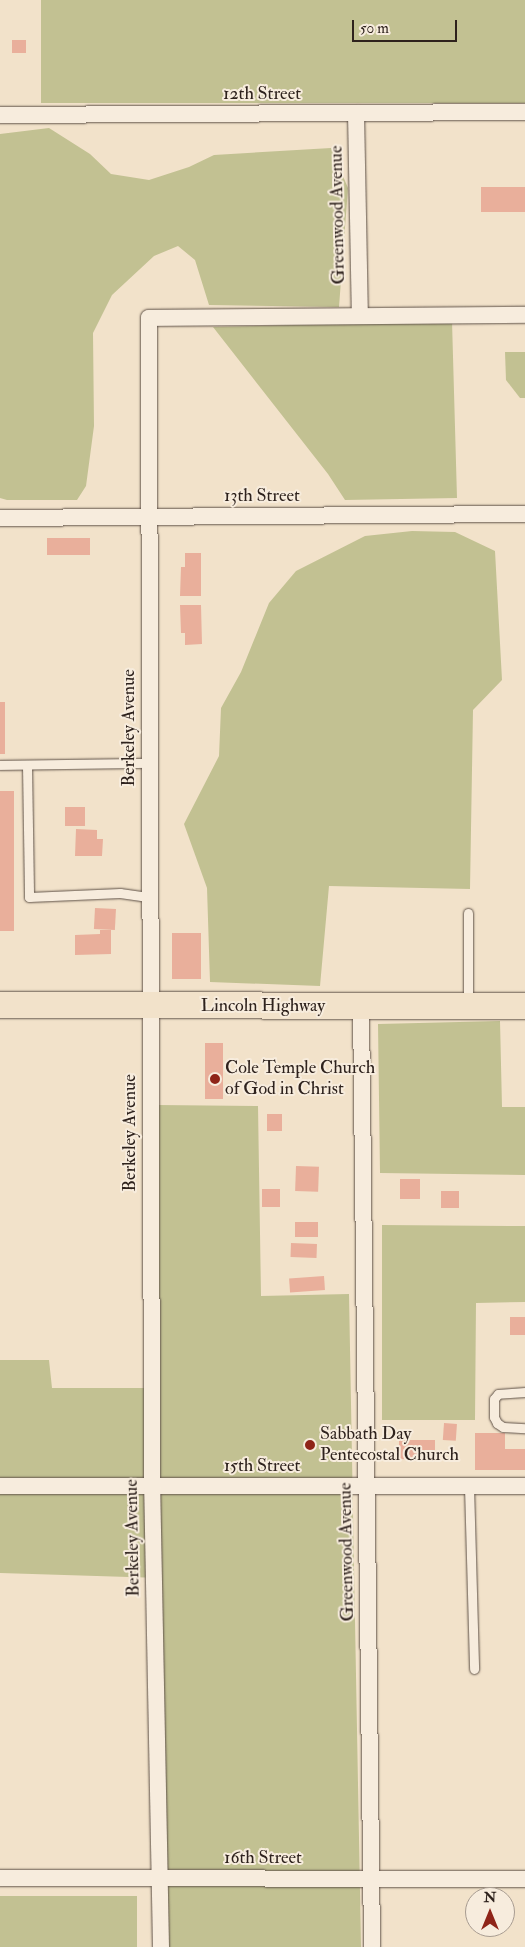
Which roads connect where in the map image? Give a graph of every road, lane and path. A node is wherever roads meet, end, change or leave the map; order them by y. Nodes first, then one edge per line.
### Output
1 (525, 112) edge
2 (356, 114) junction
3 (0, 115) edge
4 (360, 315) junction
5 (525, 315) edge
6 (525, 514) edge
7 (148, 517) junction
8 (0, 518) edge
9 (149, 763) junction
10 (0, 765) edge
11 (27, 765) junction
12 (150, 897) junction
13 (468, 913) dead end
14 (0, 1005) edge
15 (150, 1005) junction
16 (361, 1006) junction
17 (468, 1006) junction
18 (525, 1006) edge
19 (525, 1392) edge
20 (525, 1428) edge
21 (0, 1486) edge
22 (152, 1486) junction
23 (367, 1486) junction
24 (469, 1486) junction
25 (525, 1486) edge
26 (474, 1669) dead end
27 (0, 1878) edge
28 (160, 1878) junction
29 (372, 1878) junction
30 (525, 1879) edge
31 (161, 1947) edge
32 (372, 1947) edge

1 - 2 street, 12th Street
2 - 3 street, 12th Street
2 - 4 street, Greenwood Avenue
4 - 5 street
4 - 7 street, Berkeley Avenue
6 - 7 street, 13th Street
7 - 8 street, 13th Street
7 - 9 street, Berkeley Avenue
9 - 11 lane
9 - 12 street, Berkeley Avenue
10 - 11 lane
11 - 12 lane
12 - 15 street, Berkeley Avenue
13 - 17 lane
14 - 15 main road, Lincoln Highway
15 - 16 main road, Lincoln Highway
15 - 22 street, Berkeley Avenue
16 - 17 main road, Lincoln Highway
16 - 23 street, Greenwood Avenue
17 - 18 main road, Lincoln Highway
19 - 20 lane
21 - 22 street, 15th Street
22 - 23 street, 15th Street
22 - 28 street, Berkeley Avenue
23 - 24 street, 15th Street
23 - 29 street, Greenwood Avenue
24 - 25 street, 15th Street
24 - 26 lane
27 - 28 street, 16th Street
28 - 29 street, 16th Street
28 - 31 street, Berkeley Avenue
29 - 30 street, 16th Street
29 - 32 street, Greenwood Avenue

